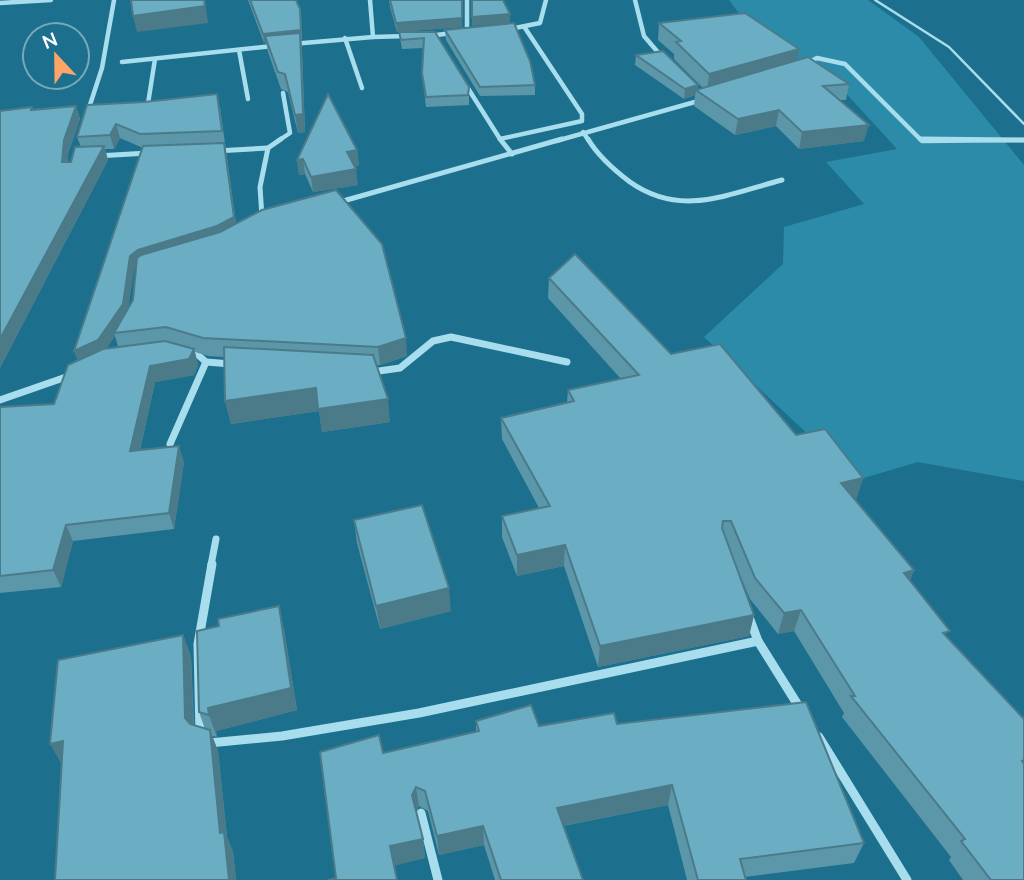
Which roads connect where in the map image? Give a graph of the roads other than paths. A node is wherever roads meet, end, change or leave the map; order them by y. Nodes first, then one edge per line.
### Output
1 (51, 0) edge
2 (114, 0) edge
3 (370, 0) edge
4 (467, 0) edge
5 (546, 0) edge
6 (635, 0) edge
7 (875, 0) edge
8 (0, 3) edge
9 (524, 28) junction
10 (502, 29) edge
11 (478, 30) edge
12 (467, 31) junction
13 (412, 36) edge
14 (425, 36) edge
15 (438, 36) junction
16 (373, 37) junction
17 (345, 38) junction
18 (440, 42) edge
19 (239, 50) junction
20 (155, 59) junction
21 (122, 62) dead end
22 (670, 66) edge
23 (802, 66) edge
24 (462, 78) edge
25 (362, 88) dead end
26 (697, 90) edge
27 (284, 93) edge
28 (248, 99) dead end
29 (147, 111) edge
30 (85, 119) edge
31 (1024, 124) edge
32 (583, 132) junction
33 (500, 139) junction
34 (1024, 140) edge
35 (268, 148) junction
36 (206, 151) edge
37 (155, 153) edge
38 (512, 154) junction
39 (87, 156) edge
40 (782, 180) dead end
41 (332, 204) edge
42 (274, 219) edge
43 (263, 222) junction
44 (253, 227) edge
45 (180, 351) edge
46 (206, 362) junction
47 (567, 362) dead end
48 (246, 365) edge
49 (82, 370) edge
50 (363, 372) edge
51 (0, 400) edge
52 (170, 444) edge
53 (216, 539) dead end
54 (744, 606) edge
55 (758, 641) junction
56 (421, 813) dead end
57 (438, 880) edge
58 (907, 880) edge

1 - 8 street
2 - 30 street
3 - 16 street
4 - 12 street
5 - 9 street
6 - 22 street
7 - 31 lane
9 - 10 street
9 - 33 street
11 - 12 street
12 - 15 street
13 - 16 street
14 - 15 street
15 - 18 street
16 - 17 street
17 - 19 street
17 - 25 street
19 - 20 street
19 - 28 street
20 - 21 street
20 - 29 street
23 - 34 street
24 - 33 street
26 - 32 street
27 - 35 street
32 - 38 street
32 - 40 street
33 - 38 street
35 - 36 street
35 - 43 street
37 - 39 street
38 - 41 street
42 - 43 street
43 - 44 street
45 - 46 street
46 - 48 street
46 - 52 street
47 - 50 street
49 - 51 street
53 - 55 street
54 - 55 street
55 - 58 street
56 - 57 street

